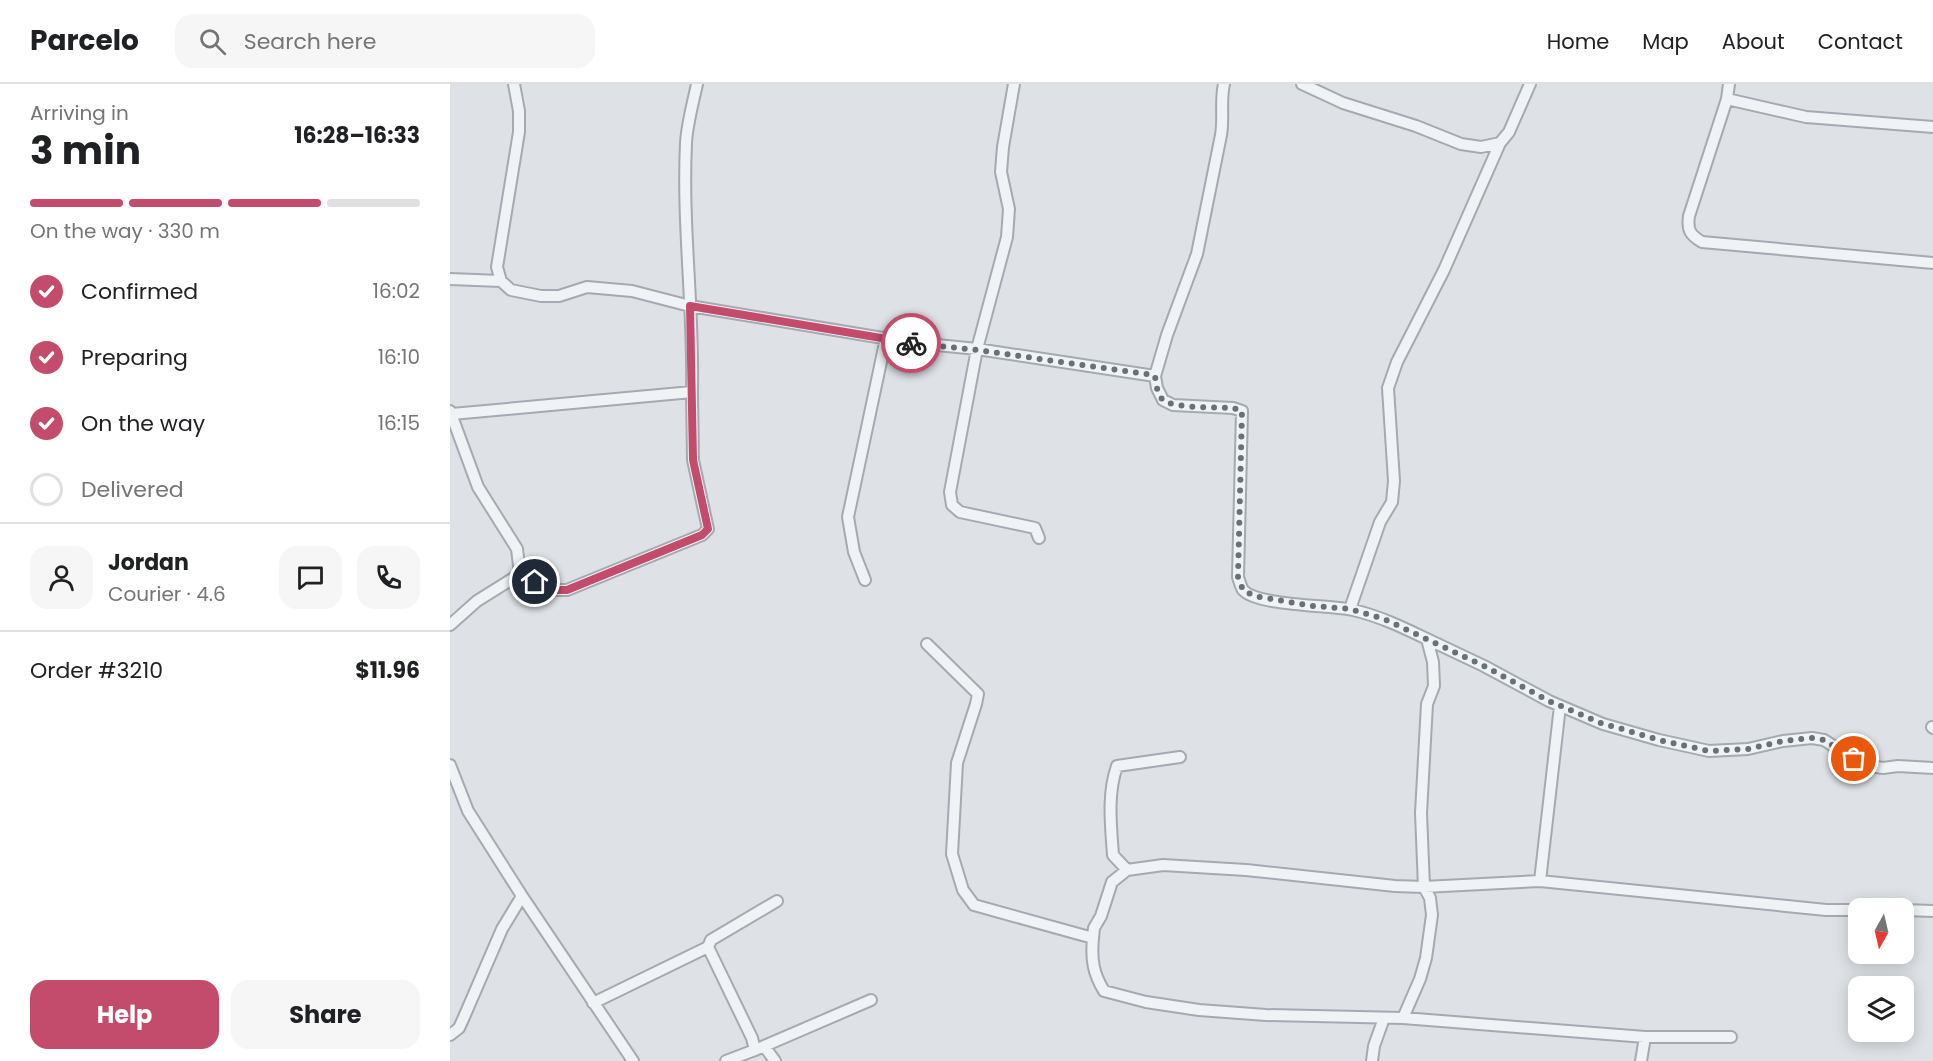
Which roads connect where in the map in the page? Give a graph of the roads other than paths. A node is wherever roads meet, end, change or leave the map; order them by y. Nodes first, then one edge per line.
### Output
1 (512, 84) edge
2 (697, 84) edge
3 (1014, 84) edge
4 (1224, 84) edge
5 (1302, 84) edge
6 (1530, 84) edge
7 (1729, 84) edge
8 (1727, 99) junction
9 (1933, 127) edge
10 (1500, 143) junction
11 (1933, 263) edge
12 (450, 279) edge
13 (501, 281) junction
14 (690, 306) junction
15 (886, 338) junction
16 (977, 350) junction
17 (1155, 376) junction
18 (692, 393) junction
19 (451, 412) edge
20 (1039, 538) dead end
21 (520, 574) junction
22 (865, 580) dead end
23 (1350, 609) junction
24 (450, 625) edge
25 (1427, 639) junction
26 (927, 644) dead end
27 (1560, 706) junction
28 (1180, 757) dead end
29 (450, 765) edge
30 (1933, 768) edge
31 (1113, 855) junction
32 (1127, 870) junction
33 (1540, 881) junction
34 (1112, 882) junction
35 (1424, 887) junction
36 (522, 896) junction
37 (777, 901) dead end
38 (1848, 910) edge
39 (1914, 910) edge
40 (1933, 911) edge
41 (1093, 938) junction
42 (708, 947) junction
43 (871, 1000) dead end
44 (592, 1003) junction
45 (1384, 1018) junction
46 (1403, 1018) junction
47 (450, 1035) edge
48 (1645, 1037) junction
49 (1731, 1037) dead end
50 (760, 1048) junction
51 (633, 1061) edge
52 (726, 1061) edge
53 (775, 1061) edge
54 (1372, 1061) edge
55 (1641, 1061) edge

1 - 13 street
2 - 14 street
3 - 16 street
4 - 17 street
5 - 10 street
6 - 10 street
7 - 8 street
8 - 9 street
8 - 11 street
10 - 23 street
12 - 13 street
13 - 14 street
14 - 15 street
14 - 18 street
15 - 16 street
15 - 22 street
16 - 17 street
16 - 20 street
17 - 23 street
18 - 19 street
18 - 21 street
19 - 21 street
21 - 24 street
23 - 25 street
25 - 27 street
25 - 35 street
26 - 41 street
27 - 30 street
27 - 33 street
28 - 31 street
29 - 36 street
31 - 32 street
31 - 34 street
32 - 34 street
32 - 35 street
33 - 35 street
33 - 38 street
34 - 41 street
35 - 46 street
36 - 44 street
36 - 47 street
37 - 42 street
39 - 40 street
41 - 45 street
42 - 44 street
42 - 50 street
43 - 50 street
44 - 51 street
45 - 46 street
45 - 54 street
46 - 48 street
48 - 49 street
48 - 55 street
50 - 52 street
50 - 53 street

